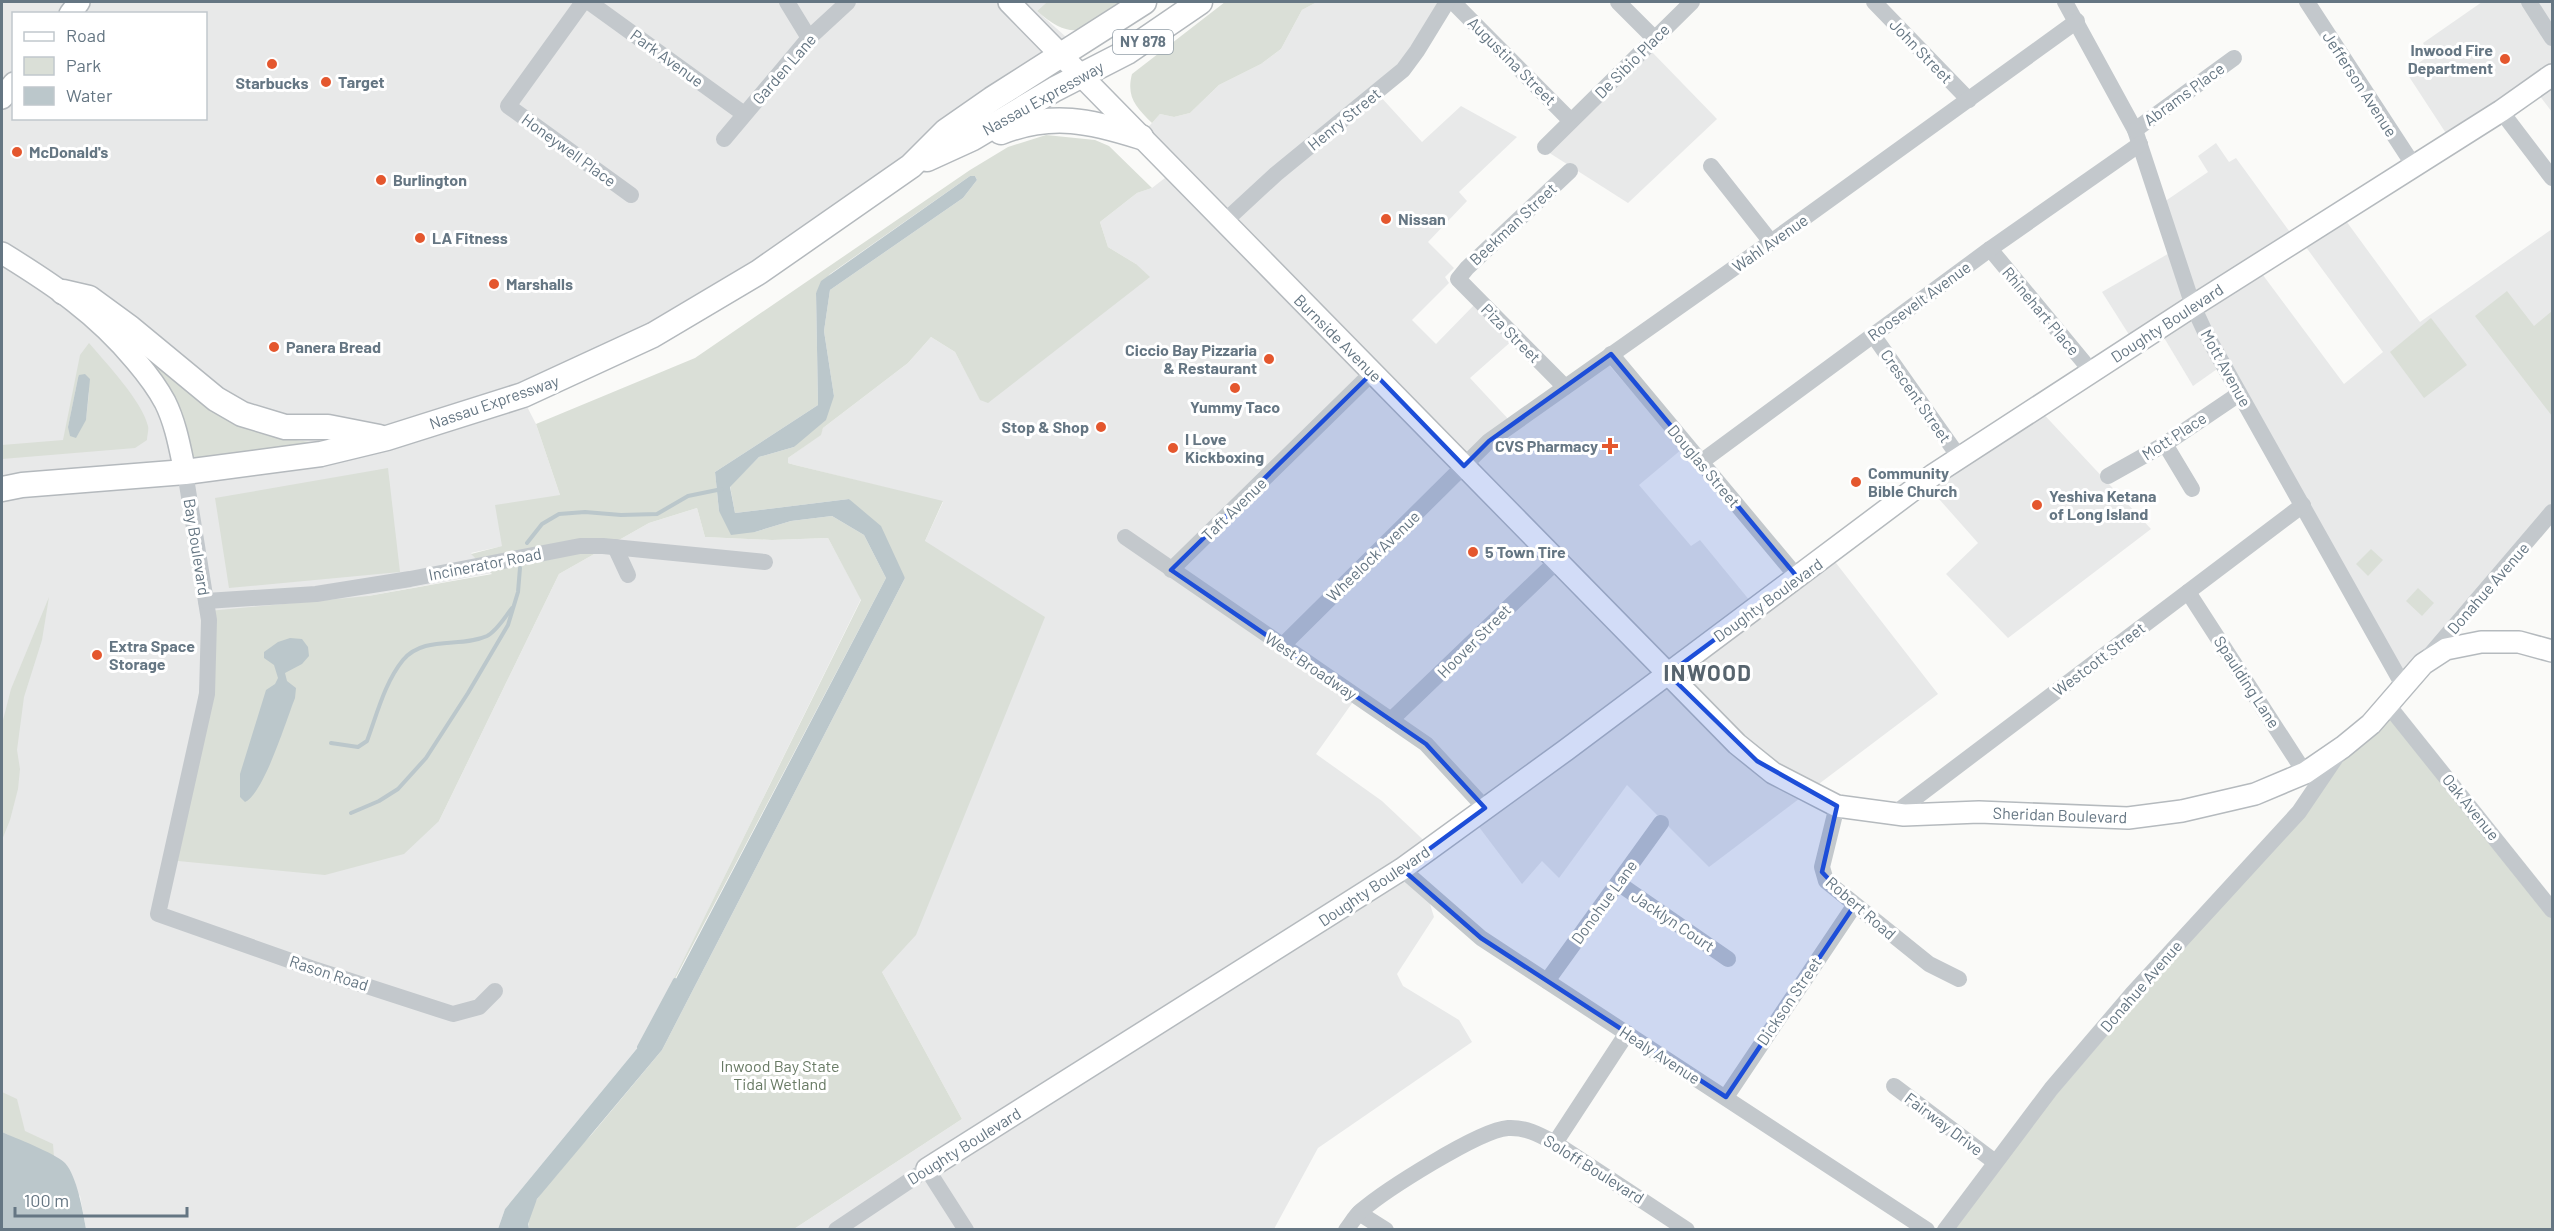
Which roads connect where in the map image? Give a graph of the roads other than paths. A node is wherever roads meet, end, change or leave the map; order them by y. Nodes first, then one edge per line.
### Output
1 (583, 2) edge
2 (589, 2) edge
3 (787, 2) edge
4 (848, 2) edge
5 (1009, 2) edge
6 (1144, 2) edge
7 (1200, 2) edge
8 (1447, 2) edge
9 (1453, 2) edge
10 (1618, 2) edge
11 (1692, 2) edge
12 (1874, 2) edge
13 (2065, 2) edge
14 (2307, 2) edge
15 (2529, 2) edge
16 (2077, 21) junction
17 (2553, 38) edge
18 (809, 39) junction
19 (1654, 39) junction
20 (1061, 55) junction
21 (2234, 58) dead end
22 (2553, 75) edge
23 (1081, 76) junction
24 (1969, 100) junction
25 (2501, 111) junction
26 (744, 114) junction
27 (1571, 121) junction
28 (1141, 137) junction
29 (2138, 137) junction
30 (973, 138) junction
31 (724, 139) dead end
32 (1545, 147) dead end
33 (911, 166) junction
34 (1711, 166) dead end
35 (2414, 166) junction
36 (1570, 171) dead end
37 (2553, 178) edge
38 (631, 195) dead end
39 (1224, 222) junction
40 (1771, 242) junction
41 (1990, 249) junction
42 (2, 253) edge
43 (1458, 279) joint
44 (63, 292) junction
45 (2193, 306) junction
46 (1873, 334) junction
47 (1611, 354) junction
48 (1372, 372) junction
49 (2092, 372) junction
50 (1565, 387) junction
51 (2239, 394) junction
52 (387, 438) junction
53 (2165, 444) junction
54 (1959, 457) junction
55 (1701, 462) junction
56 (1464, 466) junction
57 (184, 472) junction
58 (2108, 476) dead end
59 (8, 486) edge
60 (2192, 489) dead end
61 (2303, 505) junction
62 (2553, 512) edge
63 (1125, 537) dead end
64 (615, 547) junction
65 (1557, 561) junction
66 (765, 562) dead end
67 (1171, 570) junction
68 (628, 575) dead end
69 (1798, 578) junction
70 (2188, 592) junction
71 (206, 601) junction
72 (1282, 646) junction
73 (2553, 651) edge
74 (2423, 664) junction
75 (1668, 674) junction
76 (2404, 687) junction
77 (2388, 705) junction
78 (1391, 720) junction
79 (2343, 747) junction
80 (2305, 772) junction
81 (1837, 806) junction
82 (1485, 808) junction
83 (1894, 814) junction
84 (1661, 824) dead end
85 (1402, 869) junction
86 (1618, 883) junction
87 (1854, 906) junction
88 (2553, 910) edge
89 (158, 914) joint
90 (1728, 959) dead end
91 (1959, 979) dead end
92 (1547, 981) junction
93 (495, 991) dead end
94 (1627, 1033) junction
95 (1894, 1086) dead end
96 (1726, 1097) junction
97 (1555, 1143) junction
98 (1995, 1162) junction
99 (927, 1169) junction
100 (1359, 1213) junction
101 (836, 1230) edge
102 (966, 1230) edge
103 (1346, 1230) edge
104 (1386, 1230) edge
105 (1688, 1230) edge
106 (1927, 1230) edge
107 (1945, 1230) edge

1 - 38 street, Honeywell Place
2 - 26 street, Park Avenue
3 - 18 street
4 - 18 street, Garden Lane
5 - 20 main road, Burnside Avenue
6 - 20 highway, Nassau Expressway / NY 878
7 - 23 highway, Nassau Expressway / NY 878
8 - 39 street, Henry Street
9 - 27 street, Augustina Street
10 - 19 street
11 - 19 street, De Sibio Place
12 - 24 street, John Street
13 - 16 street, Mott Avenue
14 - 35 street, Jefferson Avenue
15 - 17 street
16 - 24 street, Wahl Avenue
16 - 29 street, Mott Avenue
18 - 26 street, Garden Lane
19 - 27 street, De Sibio Place
20 - 23 main road, Burnside Avenue
20 - 33 highway, Nassau Expressway
21 - 29 street, Abrams Place
22 - 25 main road, Doughty Boulevard
23 - 28 main road, Burnside Avenue
23 - 30 highway, Nassau Expressway
24 - 40 street, Wahl Avenue
25 - 35 main road, Doughty Boulevard
25 - 37 street
26 - 31 street, Garden Lane
27 - 32 street, De Sibio Place
28 - 30 highway
28 - 39 main road, Burnside Avenue
29 - 41 street, Roosevelt Avenue
29 - 45 street, Mott Avenue
30 - 33 highway, Nassau Expressway
33 - 52 highway, Nassau Expressway
34 - 40 street
35 - 45 main road, Doughty Boulevard
36 - 43 street, Beekman Street
39 - 48 main road, Burnside Avenue
40 - 47 street, Wahl Avenue
41 - 46 street, Roosevelt Avenue
41 - 49 street, Rhinehart Place
42 - 44 main road, Bay Boulevard
43 - 50 street, Piza Street
44 - 52 highway
44 - 57 main road, Bay Boulevard
45 - 49 main road, Doughty Boulevard
45 - 51 street, Mott Avenue
46 - 54 street, Crescent Street
46 - 55 street, Roosevelt Avenue
47 - 50 street, Wahl Avenue
47 - 55 street, Douglas Street
48 - 56 main road, Burnside Avenue
48 - 67 street, Taft Avenue
49 - 54 main road, Doughty Boulevard
50 - 56 street, Wahl Avenue
51 - 53 street, Mott Place
51 - 61 street, Mott Avenue
52 - 57 highway, Nassau Expressway
53 - 58 street, Mott Place
53 - 60 street
54 - 69 main road, Doughty Boulevard
55 - 69 street, Douglas Street
56 - 65 main road, Burnside Avenue
56 - 72 street, Wheelock Avenue
57 - 59 highway, Nassau Expressway
57 - 71 street, Bay Boulevard
61 - 70 street, Westcott Street
61 - 76 street, Mott Avenue
62 - 74 street, Donahue Avenue
63 - 67 street, West Broadway
64 - 66 street, Incinerator Road
64 - 68 street
64 - 71 street, Incinerator Road
65 - 75 main road, Burnside Avenue
65 - 78 street, Hoover Street
67 - 72 street, West Broadway
69 - 75 main road, Doughty Boulevard
70 - 80 street, Spaulding Lane
70 - 83 street, Westcott Street
71 - 89 street, Bay Boulevard
72 - 78 street, West Broadway
73 - 74 main road, Sheridan Boulevard
74 - 76 main road, Sheridan Boulevard
75 - 81 main road, Sheridan Boulevard
75 - 82 main road, Doughty Boulevard
76 - 77 main road, Sheridan Boulevard
77 - 79 main road, Sheridan Boulevard
77 - 88 street, Oak Avenue
78 - 82 street, West Broadway
79 - 80 main road, Sheridan Boulevard
79 - 98 street, Donahue Avenue
80 - 83 main road, Sheridan Boulevard
81 - 83 main road, Sheridan Boulevard
81 - 87 street, Robert Road
82 - 85 main road, Doughty Boulevard
84 - 86 street, Donohue Lane
85 - 92 street, Healy Avenue
85 - 99 main road, Doughty Boulevard
86 - 90 street, Jacklyn Court
86 - 92 street, Donohue Lane
87 - 91 street, Robert Road
87 - 96 street, Dickson Street
89 - 93 street, Rason Road
92 - 94 street, Healy Avenue
94 - 96 street, Healy Avenue
94 - 97 street
95 - 98 street, Fairway Drive
96 - 106 street, Healy Avenue
97 - 100 street, Soloff Boulevard
97 - 105 street, Soloff Boulevard
98 - 107 street, Donahue Avenue
99 - 101 street, Doughty Boulevard
99 - 102 street
100 - 103 street, Soloff Boulevard
100 - 104 street

